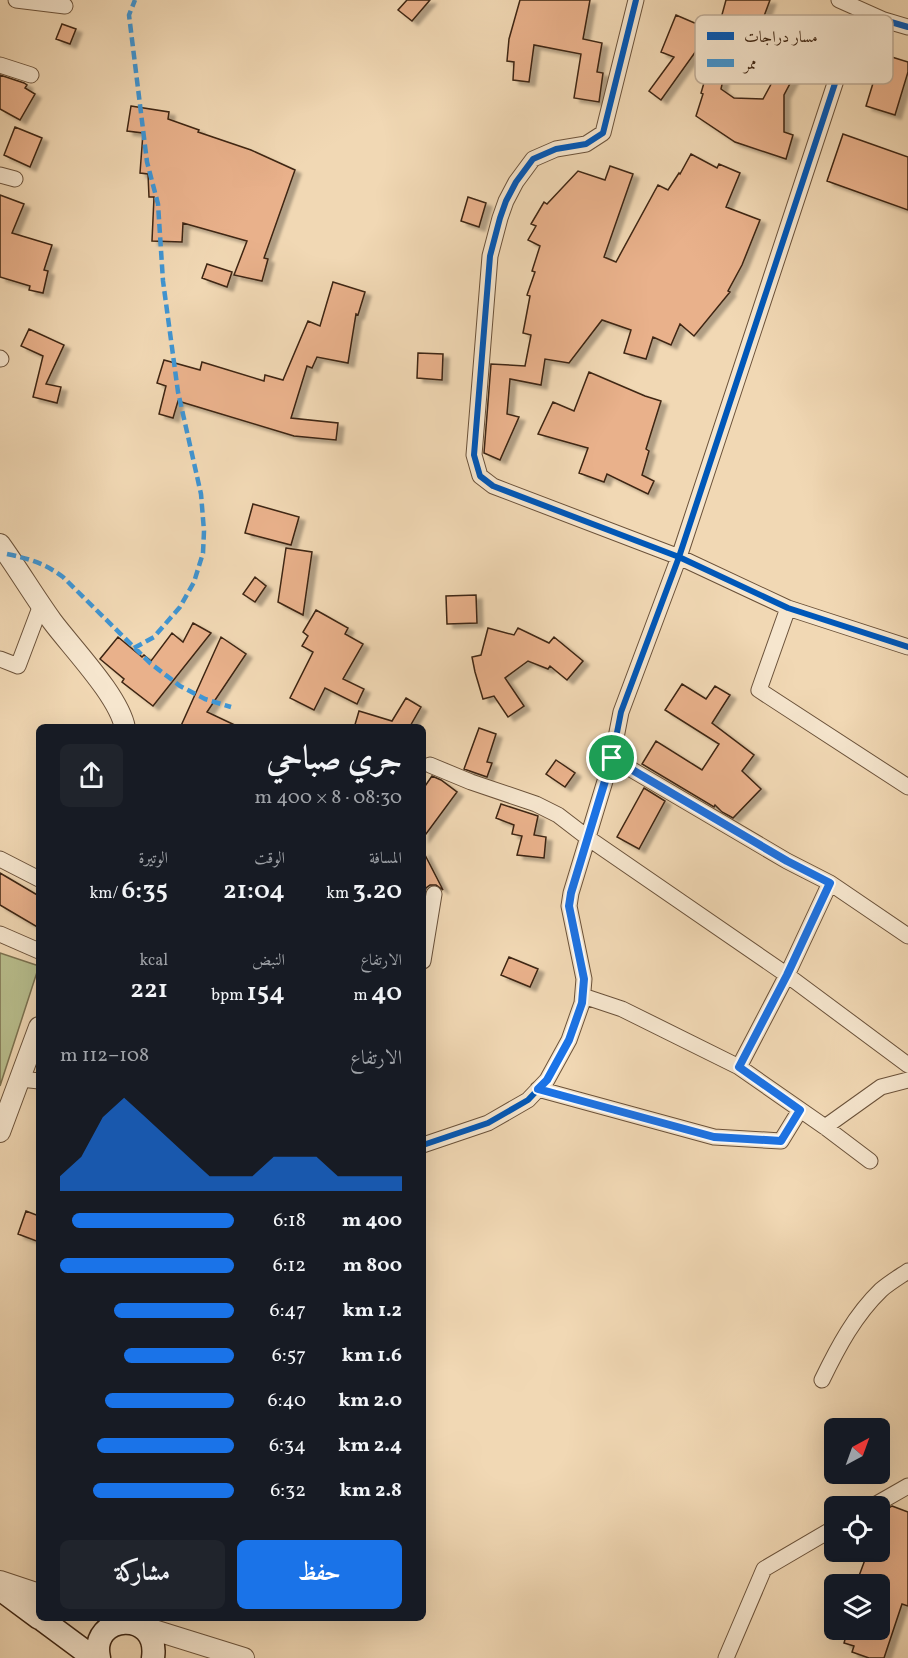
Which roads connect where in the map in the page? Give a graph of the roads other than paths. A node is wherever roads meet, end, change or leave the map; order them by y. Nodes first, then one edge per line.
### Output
1 (16, 0) edge
2 (636, 0) edge
3 (839, 0) edge
4 (65, 6) dead end
5 (873, 15) edge
6 (893, 23) edge
7 (908, 27) edge
8 (0, 65) edge
9 (32, 75) dead end
10 (835, 84) edge
11 (0, 174) edge
12 (15, 179) dead end
13 (0, 544) edge
14 (679, 557) junction
15 (41, 605) junction
16 (788, 608) junction
17 (908, 647) edge
18 (0, 659) edge
19 (124, 724) edge
20 (612, 758) junction
21 (430, 765) dead end
22 (908, 787) edge
23 (588, 838) junction
24 (0, 859) edge
25 (36, 877) edge
26 (830, 883) junction
27 (434, 894) dead end
28 (0, 934) edge
29 (908, 936) edge
30 (426, 943) edge
31 (36, 950) edge
32 (787, 975) junction
33 (583, 996) junction
34 (36, 1043) edge
35 (908, 1065) edge
36 (739, 1067) junction
37 (30, 1080) edge
38 (908, 1080) edge
39 (538, 1089) junction
40 (800, 1110) junction
41 (825, 1127) junction
42 (0, 1132) edge
43 (426, 1144) edge
44 (870, 1161) dead end
45 (908, 1271) edge
46 (822, 1380) dead end
47 (908, 1486) edge
48 (890, 1496) edge
49 (824, 1534) edge
50 (0, 1581) edge
51 (0, 1589) edge
52 (36, 1593) edge
53 (36, 1615) edge
54 (44, 1621) edge
55 (124, 1622) edge
56 (94, 1658) edge
57 (99, 1658) edge
58 (153, 1658) edge
59 (244, 1658) edge
60 (726, 1658) edge

1 - 4 street
2 - 14 street
3 - 5 street
6 - 7 street
8 - 9 street
10 - 14 street
11 - 12 street
13 - 15 street
14 - 16 street
14 - 20 street
15 - 18 street
15 - 19 street
16 - 17 street
16 - 22 street
20 - 23 street
20 - 26 street
21 - 23 street
23 - 32 street
23 - 33 street
24 - 25 street
26 - 29 street
26 - 32 street
27 - 30 street
28 - 31 street
32 - 35 street
32 - 36 street
33 - 36 street
33 - 39 street
34 - 37 street
36 - 40 street
37 - 42 street
38 - 41 street
39 - 40 street
39 - 43 street
40 - 41 street
41 - 44 street
45 - 46 street
47 - 48 street
49 - 60 street
50 - 52 street
51 - 53 main road
54 - 56 main road
55 - 57 main road
55 - 58 main road
55 - 59 street

